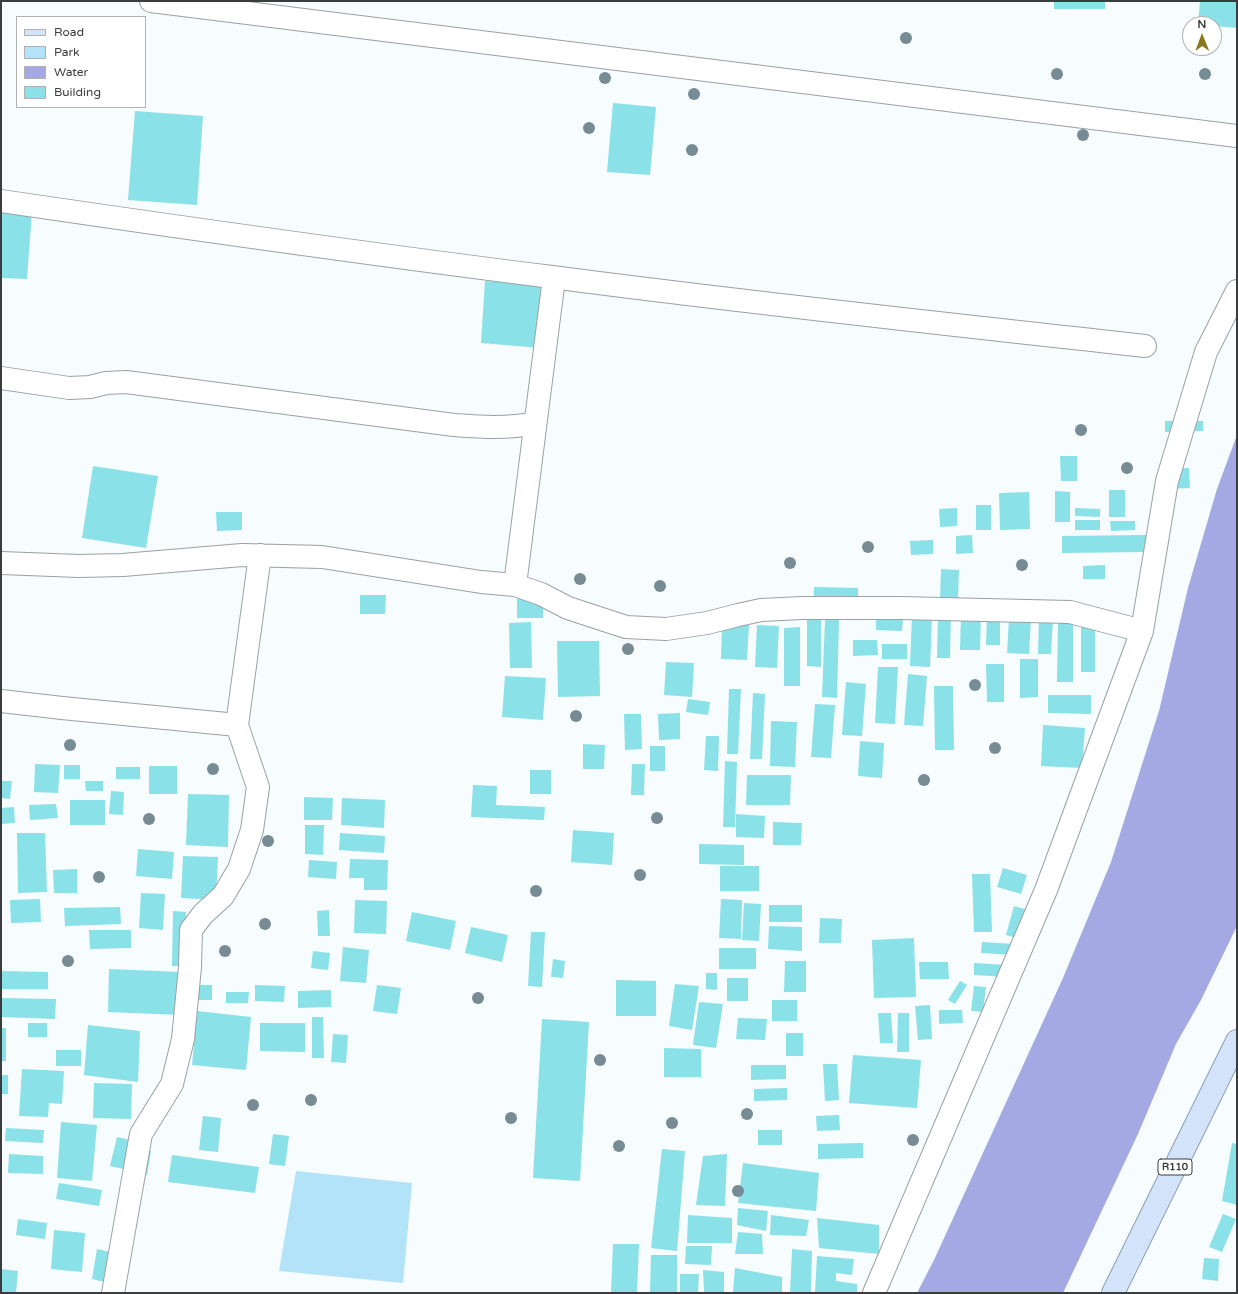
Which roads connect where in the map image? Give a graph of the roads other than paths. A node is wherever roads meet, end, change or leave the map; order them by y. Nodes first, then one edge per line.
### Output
1 (151, 1) edge
2 (247, 7) edge
3 (1237, 136) edge
4 (1, 202) edge
5 (554, 278) junction
6 (1237, 291) edge
7 (1145, 346) dead end
8 (1, 378) edge
9 (535, 423) junction
10 (260, 555) junction
11 (1, 563) edge
12 (515, 585) junction
13 (1142, 631) junction
14 (1, 701) edge
15 (237, 725) junction
16 (1237, 1041) edge
17 (113, 1293) edge
18 (874, 1293) edge
19 (1112, 1293) edge

1 - 2 street
2 - 3 street
4 - 5 street
5 - 7 street
5 - 9 street
6 - 13 street
8 - 9 street
9 - 12 street
10 - 11 street
10 - 12 street
10 - 15 street
12 - 13 street
13 - 18 street
14 - 15 street
15 - 17 street
16 - 19 main road, R110

